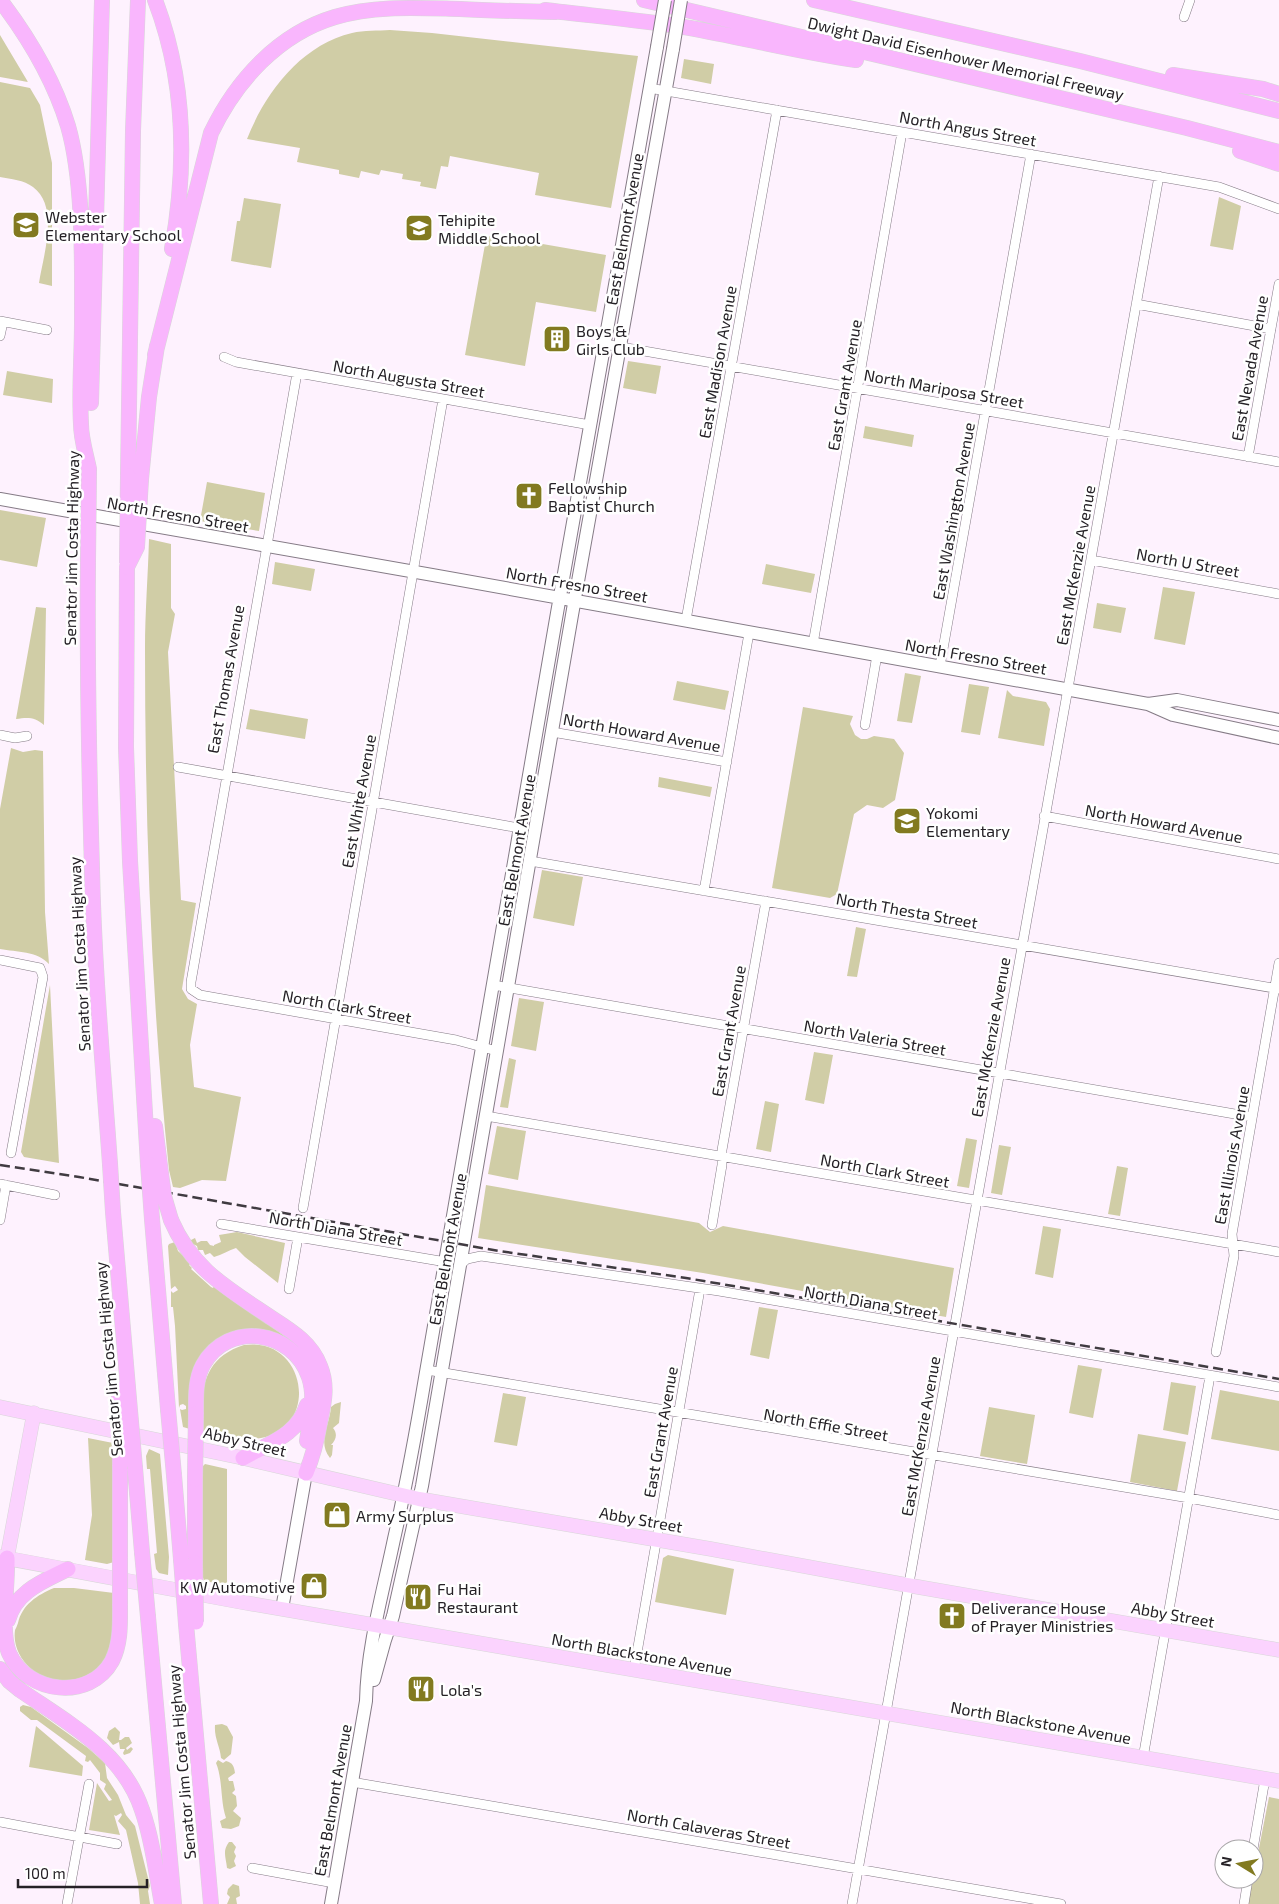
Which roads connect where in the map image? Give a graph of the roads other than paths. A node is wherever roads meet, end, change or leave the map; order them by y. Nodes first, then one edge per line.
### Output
1 (0, 0) edge
2 (93, 0) edge
3 (102, 0) edge
4 (138, 0) edge
5 (155, 0) edge
6 (462, 0) edge
7 (644, 0) edge
8 (665, 0) edge
9 (682, 0) edge
10 (814, 0) edge
11 (823, 0) edge
12 (1190, 0) edge
13 (859, 10) junction
14 (556, 12) junction
15 (1184, 17) dead end
16 (1080, 61) junction
17 (100, 72) junction
18 (947, 72) junction
19 (650, 88) junction
20 (666, 91) junction
21 (1279, 94) edge
22 (1056, 98) junction
23 (777, 110) junction
24 (1279, 111) edge
25 (902, 132) junction
26 (1279, 152) edge
27 (1031, 154) junction
28 (1279, 164) edge
29 (1159, 176) junction
30 (1279, 209) edge
31 (1279, 284) edge
32 (1136, 304) junction
33 (1, 322) edge
34 (1271, 329) junction
35 (47, 330) dead end
36 (0, 336) edge
37 (604, 344) junction
38 (620, 346) junction
39 (155, 355) junction
40 (224, 357) dead end
41 (731, 366) junction
42 (297, 373) junction
43 (858, 388) junction
44 (443, 399) junction
45 (986, 411) junction
46 (590, 425) junction
47 (1114, 433) junction
48 (1248, 457) junction
49 (1279, 462) edge
50 (89, 469) junction
51 (134, 477) junction
52 (0, 500) edge
53 (266, 546) junction
54 (1091, 560) junction
55 (413, 571) junction
56 (1279, 594) edge
57 (560, 597) junction
58 (575, 600) junction
59 (686, 620) junction
60 (749, 633) junction
61 (813, 644) junction
62 (877, 655) junction
63 (940, 666) junction
64 (1068, 689) junction
65 (1148, 704) junction
66 (1279, 720) edge
67 (865, 725) dead end
68 (552, 732) junction
69 (0, 735) edge
70 (27, 736) dead end
71 (1279, 738) edge
72 (727, 762) junction
73 (178, 767) dead end
74 (227, 776) junction
75 (373, 802) junction
76 (1044, 816) junction
77 (519, 828) junction
78 (1279, 859) edge
79 (530, 861) junction
80 (704, 891) junction
81 (766, 901) junction
82 (1022, 945) junction
83 (0, 960) edge
84 (1279, 963) edge
85 (493, 985) junction
86 (508, 988) junction
87 (1277, 988) edge
88 (193, 991) joint
89 (336, 1018) junction
90 (743, 1030) junction
91 (483, 1046) junction
92 (497, 1051) junction
93 (999, 1073) junction
94 (486, 1116) junction
95 (1252, 1117) junction
96 (11, 1153) dead end
97 (722, 1158) junction
98 (154, 1165) junction
99 (3, 1184) edge
100 (55, 1195) dead end
101 (977, 1201) junction
102 (303, 1208) dead end
103 (0, 1220) edge
104 (221, 1224) dead end
105 (712, 1225) dead end
106 (298, 1237) junction
107 (1233, 1244) junction
108 (1279, 1252) edge
109 (446, 1262) junction
110 (460, 1265) junction
111 (289, 1289) dead end
112 (700, 1289) junction
113 (453, 1307) junction
114 (954, 1331) junction
115 (1216, 1352) dead end
116 (426, 1370) junction
117 (441, 1373) junction
118 (1210, 1376) junction
119 (311, 1384) junction
120 (1279, 1388) edge
121 (0, 1407) edge
122 (34, 1413) junction
123 (678, 1414) junction
124 (932, 1457) junction
125 (244, 1458) junction
126 (128, 1467) junction
127 (306, 1473) junction
128 (404, 1496) junction
129 (1189, 1498) junction
130 (419, 1500) junction
131 (1279, 1515) edge
132 (656, 1540) junction
133 (4, 1558) edge
134 (188, 1561) junction
135 (68, 1569) junction
136 (0, 1583) edge
137 (909, 1585) junction
138 (282, 1609) junction
139 (382, 1626) junction
140 (1166, 1630) junction
141 (6, 1641) junction
142 (1279, 1650) edge
143 (0, 1669) edge
144 (634, 1670) junction
145 (886, 1713) junction
146 (1143, 1758) junction
147 (1265, 1779) junction
148 (1279, 1781) edge
149 (352, 1782) junction
150 (89, 1784) dead end
151 (0, 1822) edge
152 (80, 1836) junction
153 (1255, 1839) edge
154 (117, 1844) dead end
155 (252, 1868) dead end
156 (858, 1869) junction
157 (334, 1883) junction
158 (1246, 1889) edge
159 (210, 1896) edge
160 (67, 1904) edge
161 (162, 1904) edge
162 (174, 1904) edge
163 (331, 1904) edge
164 (852, 1904) edge
165 (1061, 1904) edge
166 (1244, 1904) edge

1 - 50 highway
2 - 17 highway
3 - 17 highway, Senator Jim Costa Highway
4 - 51 highway
5 - 39 highway
6 - 14 highway
7 - 18 highway, Dwight David Eisenhower Memorial Freeway
8 - 19 main road, East Belmont Avenue, bridge
9 - 20 main road, East Belmont Avenue, bridge
10 - 13 highway, Dwight David Eisenhower Memorial Freeway
11 - 13 highway
12 - 15 street
13 - 16 highway, Dwight David Eisenhower Memorial Freeway
14 - 18 highway
14 - 39 highway
16 - 21 highway
16 - 24 highway, Dwight David Eisenhower Memorial Freeway
17 - 50 highway, Senator Jim Costa Highway
18 - 22 highway, Dwight David Eisenhower Memorial Freeway
19 - 20 street, North Angus Street
19 - 37 main road, East Belmont Avenue
20 - 23 street, North Angus Street
20 - 38 main road, East Belmont Avenue
22 - 26 highway, Dwight David Eisenhower Memorial Freeway
22 - 28 highway
23 - 25 street, North Angus Street
23 - 41 street, East Madison Avenue
25 - 27 street, North Angus Street
25 - 43 street, East Grant Avenue
27 - 29 street, North Angus Street
27 - 45 street, East Washington Avenue
29 - 30 street, North Angus Street
29 - 32 street, East McKenzie Avenue
31 - 34 street, East Nevada Avenue
32 - 34 street
32 - 47 street, East McKenzie Avenue
33 - 35 street
33 - 36 street
34 - 48 street, East Nevada Avenue
37 - 38 street, North Mariposa Street
37 - 46 main road, East Belmont Avenue
38 - 41 street, North Mariposa Street
38 - 58 main road, East Belmont Avenue
39 - 51 highway
40 - 42 street, North Augusta Street
41 - 43 street, North Mariposa Street
41 - 59 street, East Madison Avenue
42 - 44 street, North Augusta Street
42 - 53 street, East Thomas Avenue
43 - 45 street, North Mariposa Street
43 - 61 street, East Grant Avenue
44 - 46 street, North Augusta Street
44 - 55 street, East White Avenue
45 - 47 street, North Mariposa Street
45 - 63 street, East Washington Avenue
46 - 57 main road, East Belmont Avenue
47 - 48 street, North Mariposa Street
47 - 54 street, East McKenzie Avenue
48 - 49 street, North Mariposa Street
50 - 126 highway, Senator Jim Costa Highway, bridge
51 - 98 highway, Senator Jim Costa Highway, bridge
52 - 53 main road, North Fresno Street
53 - 55 main road, North Fresno Street
53 - 74 street, East Thomas Avenue
54 - 56 street, North U Street
54 - 64 street, East McKenzie Avenue
55 - 57 main road, North Fresno Street
55 - 75 street, East White Avenue
57 - 58 main road, North Fresno Street
57 - 77 main road, East Belmont Avenue
58 - 59 main road, North Fresno Street
58 - 68 main road, East Belmont Avenue
59 - 60 main road, North Fresno Street
60 - 61 main road, North Fresno Street
60 - 72 street
61 - 62 main road, North Fresno Street
62 - 63 main road, North Fresno Street
62 - 67 street
63 - 64 main road, North Fresno Street
64 - 65 main road, North Fresno Street
64 - 76 street, East McKenzie Avenue
65 - 66 main road, North Fresno Street
65 - 71 main road, North Fresno Street
68 - 72 street, North Howard Avenue
68 - 79 main road, East Belmont Avenue
69 - 70 street
72 - 80 street
73 - 74 street
74 - 75 street
74 - 88 street, East Thomas Avenue
75 - 77 street
75 - 89 street, East White Avenue
76 - 78 street, North Howard Avenue
76 - 82 street, East McKenzie Avenue
77 - 85 main road, East Belmont Avenue
79 - 80 street, North Thesta Street
79 - 86 main road, East Belmont Avenue
80 - 81 street, North Thesta Street
81 - 82 street, North Thesta Street
81 - 90 street, East Grant Avenue
82 - 87 street, North Thesta Street
82 - 93 street, East McKenzie Avenue
83 - 96 street
84 - 87 street, East Illinois Avenue
85 - 86 street, North Valeria Street
85 - 91 main road, East Belmont Avenue
86 - 90 street, North Valeria Street
86 - 92 main road, East Belmont Avenue
87 - 95 street, East Illinois Avenue
88 - 89 street, North Clark Street
89 - 91 street, North Clark Street
89 - 102 street, East White Avenue
90 - 93 street, North Valeria Street
90 - 97 street, East Grant Avenue
91 - 92 street, North Clark Street
91 - 109 main road, East Belmont Avenue
92 - 94 main road, East Belmont Avenue
93 - 95 street, North Valeria Street
93 - 101 street, East McKenzie Avenue
94 - 97 street, North Clark Street
94 - 110 main road, East Belmont Avenue
95 - 107 street, East Illinois Avenue
97 - 101 street, North Clark Street
97 - 105 street, East Grant Avenue
98 - 127 highway, bridge
98 - 134 highway, Senator Jim Costa Highway, bridge
99 - 100 street
99 - 103 street
101 - 107 street, North Clark Street
101 - 114 street, East McKenzie Avenue
104 - 106 street, North Diana Street
106 - 109 street, North Diana Street
106 - 111 street
107 - 108 street, North Clark Street
107 - 115 street, East Illinois Avenue
109 - 113 main road
109 - 116 main road, East Belmont Avenue
110 - 112 street, North Diana Street
110 - 113 main road, East Belmont Avenue
112 - 114 street, North Diana Street
112 - 123 street, East Grant Avenue
113 - 117 main road, East Belmont Avenue
114 - 118 street, North Diana Street
114 - 124 street, East McKenzie Avenue
116 - 117 street, North Effie Street
116 - 128 main road, East Belmont Avenue
117 - 123 street, North Effie Street
117 - 130 main road, East Belmont Avenue
118 - 120 street, North Diana Street
118 - 129 street
119 - 125 highway
119 - 127 highway
119 - 134 highway, bridge
121 - 122 main road, Abby Street
122 - 125 main road, Abby Street
122 - 133 main road
123 - 124 street, North Effie Street
123 - 132 street, East Grant Avenue
124 - 129 street, North Effie Street
124 - 137 street, East McKenzie Avenue
125 - 127 main road, Abby Street
126 - 141 highway, bridge
126 - 162 highway, Senator Jim Costa Highway, bridge
127 - 128 main road, Abby Street
127 - 138 main road
128 - 130 main road, Abby Street
128 - 139 main road, East Belmont Avenue
129 - 131 street, North Effie Street
129 - 140 street
130 - 132 main road, Abby Street
130 - 139 main road, East Belmont Avenue
132 - 137 main road, Abby Street
132 - 144 street, East Grant Avenue
133 - 135 main road, North Blackstone Avenue
133 - 136 highway
133 - 141 highway
134 - 159 highway, Senator Jim Costa Highway, bridge
135 - 138 main road, North Blackstone Avenue
135 - 141 highway
137 - 140 main road, Abby Street
137 - 145 street, East McKenzie Avenue
138 - 139 main road, North Blackstone Avenue
139 - 144 main road, North Blackstone Avenue
139 - 149 main road, East Belmont Avenue
140 - 142 main road, Abby Street
140 - 146 street
143 - 161 highway
144 - 145 main road, North Blackstone Avenue
145 - 146 main road, North Blackstone Avenue
145 - 156 street, East McKenzie Avenue
146 - 147 main road, North Blackstone Avenue
147 - 148 main road, North Blackstone Avenue
147 - 153 street
149 - 156 street, North Calaveras Street
149 - 157 main road, East Belmont Avenue
150 - 152 street
151 - 152 street
152 - 154 street
152 - 160 street
155 - 157 street
156 - 164 street, East McKenzie Avenue
156 - 165 street, North Calaveras Street
157 - 163 main road, East Belmont Avenue
158 - 166 street

